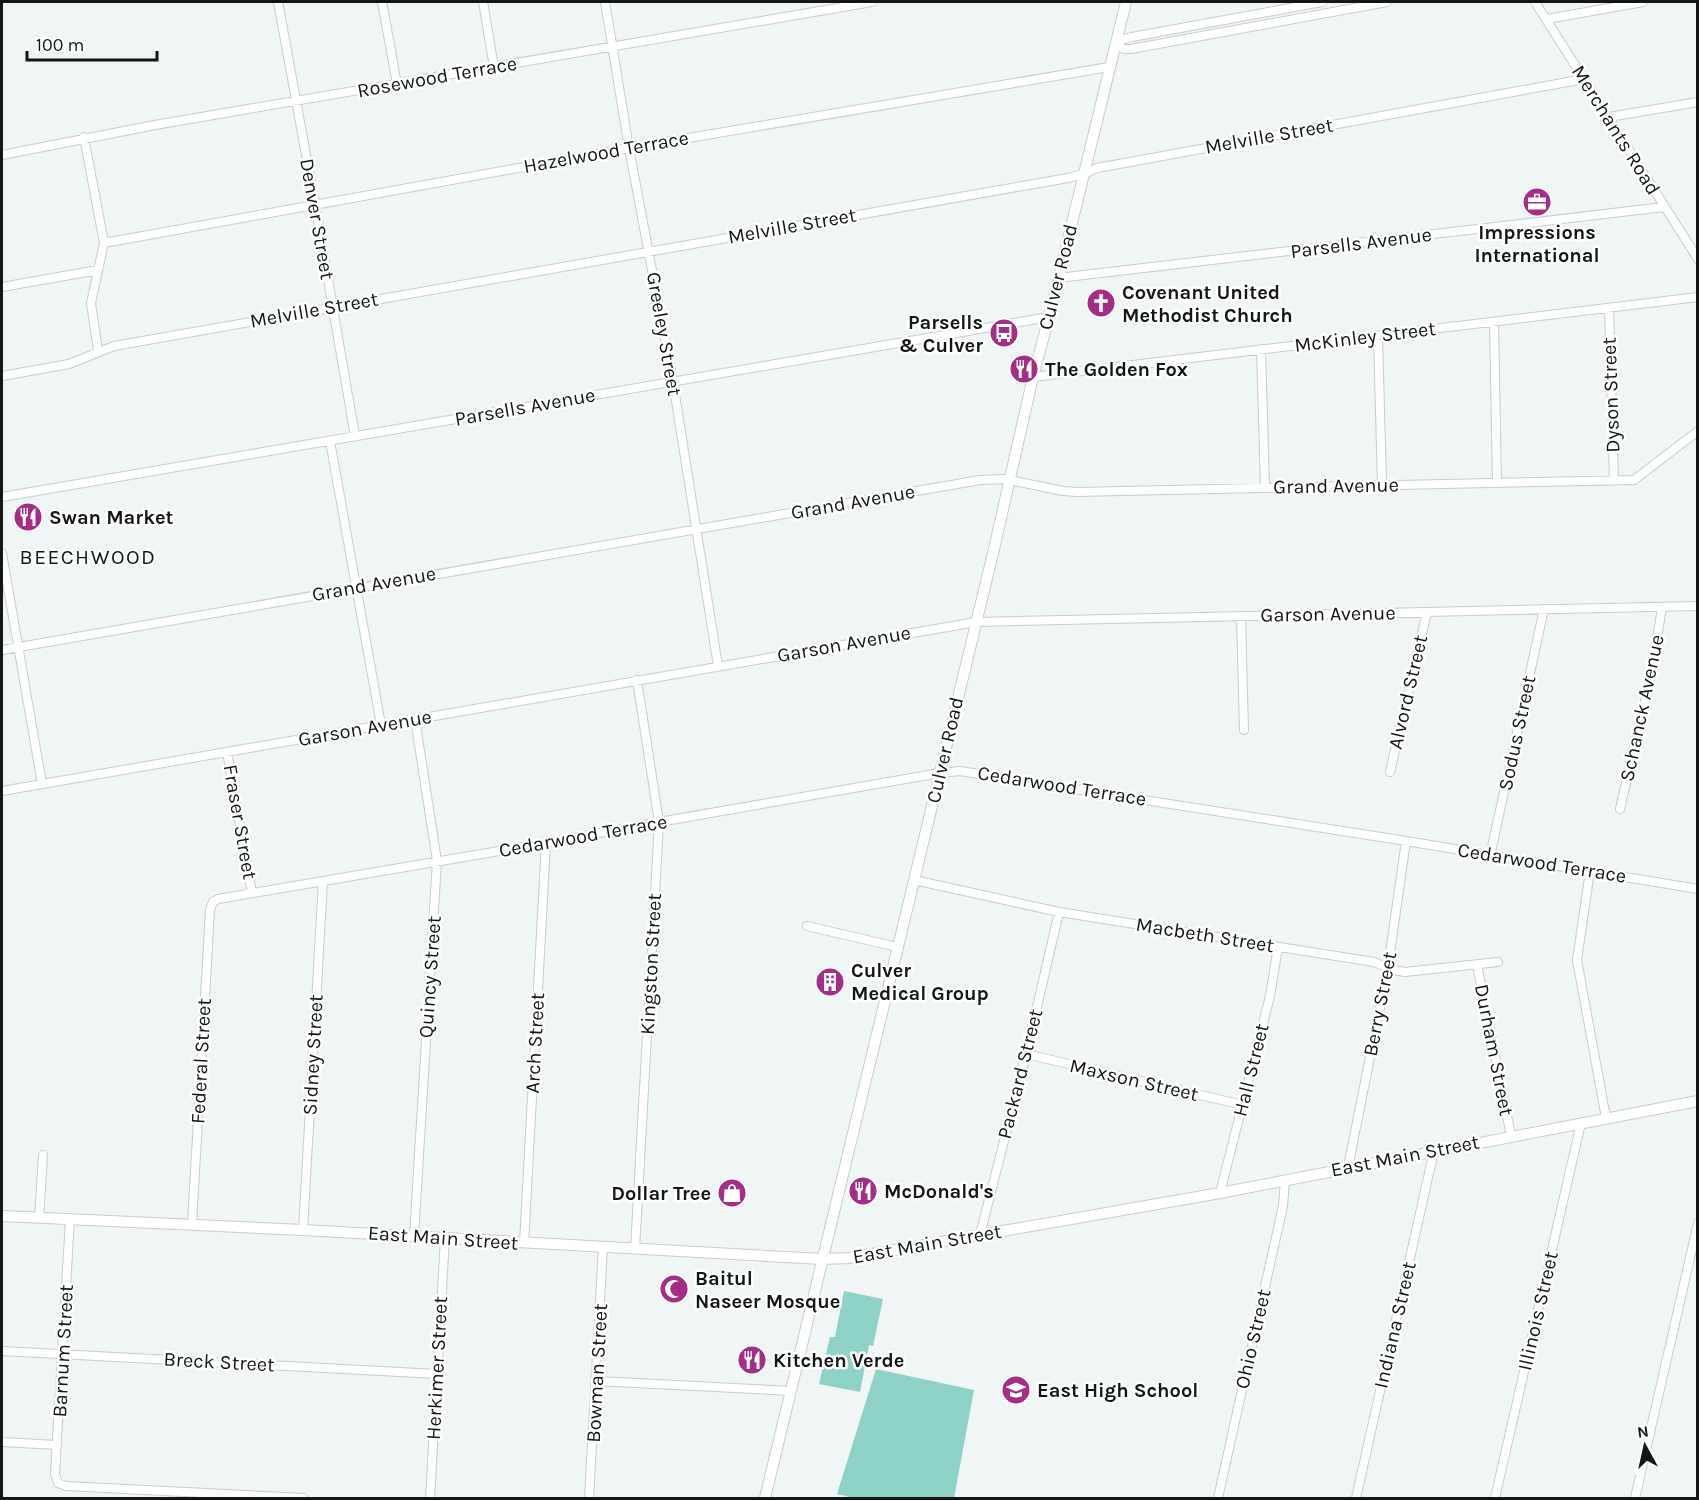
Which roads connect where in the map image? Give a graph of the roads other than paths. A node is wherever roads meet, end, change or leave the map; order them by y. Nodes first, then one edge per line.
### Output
1 (278, 2) edge
2 (382, 2) edge
3 (483, 2) edge
4 (605, 2) edge
5 (872, 2) edge
6 (1126, 2) edge
7 (1322, 2) edge
8 (1387, 2) edge
9 (1536, 2) edge
10 (1643, 2) edge
11 (1547, 19) junction
12 (1115, 45) junction
13 (613, 46) junction
14 (494, 67) junction
15 (1109, 67) junction
16 (1584, 79) junction
17 (397, 84) junction
18 (296, 101) junction
19 (1698, 102) edge
20 (1609, 117) junction
21 (84, 137) junction
22 (629, 148) junction
23 (2, 155) edge
24 (1084, 174) junction
25 (315, 204) junction
26 (1664, 207) junction
27 (104, 243) junction
28 (649, 251) junction
29 (1698, 259) edge
30 (98, 270) junction
31 (1058, 278) junction
32 (2, 287) edge
33 (1698, 297) edge
34 (333, 307) junction
35 (1609, 308) junction
36 (1049, 317) junction
37 (1494, 322) junction
38 (1378, 335) junction
39 (1261, 349) junction
40 (98, 351) junction
41 (2, 376) edge
42 (1033, 377) junction
43 (673, 382) junction
44 (1698, 431) edge
45 (355, 436) junction
46 (330, 441) junction
47 (1010, 480) junction
48 (1614, 482) junction
49 (1497, 483) junction
50 (1382, 485) junction
51 (1265, 487) junction
52 (2, 496) edge
53 (697, 530) junction
54 (2, 553) edge
55 (357, 587) junction
56 (1698, 606) edge
57 (1662, 607) junction
58 (1544, 609) junction
59 (1426, 612) junction
60 (1241, 616) junction
61 (976, 622) junction
62 (17, 647) junction
63 (2, 650) edge
64 (718, 666) junction
65 (637, 680) junction
66 (415, 719) junction
67 (381, 725) junction
68 (1244, 730) dead end
69 (227, 752) junction
70 (1390, 772) dead end
71 (940, 773) junction
72 (42, 784) junction
73 (2, 791) edge
74 (1620, 809) dead end
75 (659, 822) junction
76 (1406, 841) junction
77 (546, 843) junction
78 (1490, 856) junction
79 (437, 861) junction
80 (1590, 871) junction
81 (914, 880) junction
82 (323, 881) junction
83 (1698, 889) edge
84 (252, 892) junction
85 (215, 900) joint
86 (1059, 912) junction
87 (807, 926) dead end
88 (897, 947) junction
89 (1278, 947) junction
90 (1498, 962) dead end
91 (1477, 965) junction
92 (1388, 967) junction
93 (1026, 1054) junction
94 (1698, 1101) edge
95 (1243, 1105) junction
96 (1606, 1118) junction
97 (1581, 1123) junction
98 (1511, 1136) junction
99 (1434, 1151) junction
100 (43, 1155) dead end
101 (1348, 1167) junction
102 (1285, 1180) junction
103 (1220, 1193) junction
104 (2, 1216) edge
105 (39, 1218) junction
106 (70, 1220) junction
107 (1698, 1223) edge
108 (192, 1224) junction
109 (303, 1230) junction
110 (980, 1235) junction
111 (414, 1236) junction
112 (445, 1238) junction
113 (524, 1243) junction
114 (603, 1247) junction
115 (635, 1249) junction
116 (822, 1259) junction
117 (2, 1351) edge
118 (63, 1354) junction
119 (437, 1374) junction
120 (597, 1381) junction
121 (791, 1391) junction
122 (2, 1442) edge
123 (57, 1445) junction
124 (150, 1495) edge
125 (273, 1498) edge
126 (303, 1498) edge
127 (430, 1498) edge
128 (589, 1498) edge
129 (765, 1498) edge
130 (1218, 1498) edge
131 (1356, 1498) edge
132 (1495, 1498) edge
133 (1635, 1498) edge

1 - 18 street, Denver Street
2 - 17 street
3 - 14 street
4 - 13 street, Greeley Street
5 - 13 street, Rosewood Terrace
6 - 12 main road, Culver Road
7 - 12 street
8 - 12 street
9 - 11 street, Merchants Road
10 - 11 street
11 - 16 street, Merchants Road
12 - 15 main road, Culver Road
13 - 14 street, Rosewood Terrace
13 - 22 street, Greeley Street
14 - 17 street, Rosewood Terrace
15 - 22 street, Hazelwood Terrace
15 - 24 main road, Culver Road
16 - 20 street, Merchants Road
16 - 24 street, Melville Street
17 - 18 street, Rosewood Terrace
18 - 21 street, Rosewood Terrace
18 - 25 street, Denver Street
19 - 20 street
20 - 26 street, Merchants Road
21 - 23 street, Rosewood Terrace
21 - 27 street
22 - 25 street, Hazelwood Terrace
22 - 28 street, Greeley Street
24 - 28 street, Melville Street
24 - 31 main road, Culver Road
25 - 27 street, Hazelwood Terrace
25 - 34 street, Denver Street
26 - 29 street, Merchants Road
26 - 31 street, Parsells Avenue
27 - 30 street
28 - 34 street, Melville Street
28 - 43 street, Greeley Street
30 - 32 street
30 - 40 street
31 - 36 main road, Culver Road
33 - 35 street, McKinley Street
34 - 40 street, Melville Street
34 - 45 street, Denver Street
35 - 37 street, McKinley Street
35 - 48 street, Dyson Street
36 - 42 main road, Culver Road
36 - 43 street, Parsells Avenue
37 - 38 street, McKinley Street
37 - 49 street
38 - 39 street, McKinley Street
38 - 50 street
39 - 42 street, McKinley Street
39 - 51 street
40 - 41 street, Melville Street
42 - 47 main road, Culver Road
43 - 45 street, Parsells Avenue
43 - 53 street, Greeley Street
44 - 48 street, Grand Avenue
45 - 46 street, Parsells Avenue
46 - 52 street, Parsells Avenue
46 - 55 street
47 - 51 street, Grand Avenue
47 - 53 street, Grand Avenue
47 - 61 main road, Culver Road
48 - 49 street, Grand Avenue
49 - 50 street, Grand Avenue
50 - 51 street, Grand Avenue
53 - 55 street, Grand Avenue
53 - 64 street, Greeley Street
54 - 62 street
55 - 62 street, Grand Avenue
55 - 67 street
56 - 57 street, Garson Avenue
57 - 58 street, Garson Avenue
57 - 74 street, Schanck Avenue
58 - 59 street, Garson Avenue
58 - 78 street, Sodus Street
59 - 60 street, Garson Avenue
59 - 70 street, Alvord Street
60 - 61 street, Garson Avenue
60 - 68 street
61 - 64 street, Garson Avenue
61 - 71 main road, Culver Road
62 - 63 street, Grand Avenue
62 - 72 street
64 - 65 street, Garson Avenue
65 - 66 street, Garson Avenue
65 - 75 street, Kingston Street
66 - 67 street, Garson Avenue
66 - 79 street, Quincy Street
67 - 69 street, Garson Avenue
69 - 72 street, Garson Avenue
69 - 84 street, Fraser Street
71 - 75 street, Cedarwood Terrace
71 - 76 street, Cedarwood Terrace
71 - 81 main road, Culver Road
72 - 73 street, Garson Avenue
75 - 77 street, Cedarwood Terrace
75 - 115 street, Kingston Street
76 - 78 street, Cedarwood Terrace
76 - 92 street, Berry Street
77 - 79 street, Cedarwood Terrace
77 - 113 street, Arch Street
78 - 80 street, Cedarwood Terrace
79 - 82 street, Cedarwood Terrace
79 - 111 street, Quincy Street
80 - 83 street, Cedarwood Terrace
80 - 96 street
81 - 86 street, Macbeth Street
81 - 88 main road, Culver Road
82 - 84 street, Cedarwood Terrace
82 - 109 street, Sidney Street
84 - 85 street, Cedarwood Terrace
85 - 108 street, Federal Street
86 - 89 street, Macbeth Street
86 - 93 street, Packard Street
87 - 88 street
88 - 116 main road, Culver Road
89 - 92 street, Macbeth Street
89 - 95 street, Hall Street
90 - 91 street, Macbeth Street
91 - 92 street, Macbeth Street
91 - 98 street, Durham Street
92 - 101 street, Berry Street
93 - 95 street, Maxson Street
93 - 110 street, Packard Street
94 - 96 main road, East Main Street
95 - 103 street, Hall Street
96 - 97 main road, East Main Street
97 - 98 main road, East Main Street
97 - 132 street, Illinois Street
98 - 99 main road, East Main Street
99 - 101 main road, East Main Street
99 - 131 street, Indiana Street
100 - 105 street
101 - 102 main road, East Main Street
102 - 103 main road, East Main Street
102 - 130 street, Ohio Street
103 - 110 main road, East Main Street
104 - 105 main road, East Main Street
105 - 106 main road, East Main Street
106 - 108 main road, East Main Street
106 - 118 street, Barnum Street
107 - 133 street
108 - 109 main road, East Main Street
109 - 111 main road, East Main Street
110 - 116 main road, East Main Street
111 - 112 main road, East Main Street
112 - 113 main road, East Main Street
112 - 119 street, Herkimer Street
113 - 114 main road, East Main Street
114 - 115 main road, East Main Street
114 - 120 street, Bowman Street
115 - 116 main road, East Main Street
116 - 121 main road, Culver Road
117 - 118 street, Breck Street
118 - 119 street, Breck Street
118 - 123 street, Barnum Street
119 - 127 street, Herkimer Street
120 - 121 street
120 - 128 street, Bowman Street
121 - 129 main road, Culver Road
122 - 123 street
123 - 124 street, Barnum Street
124 - 125 street
125 - 126 street

